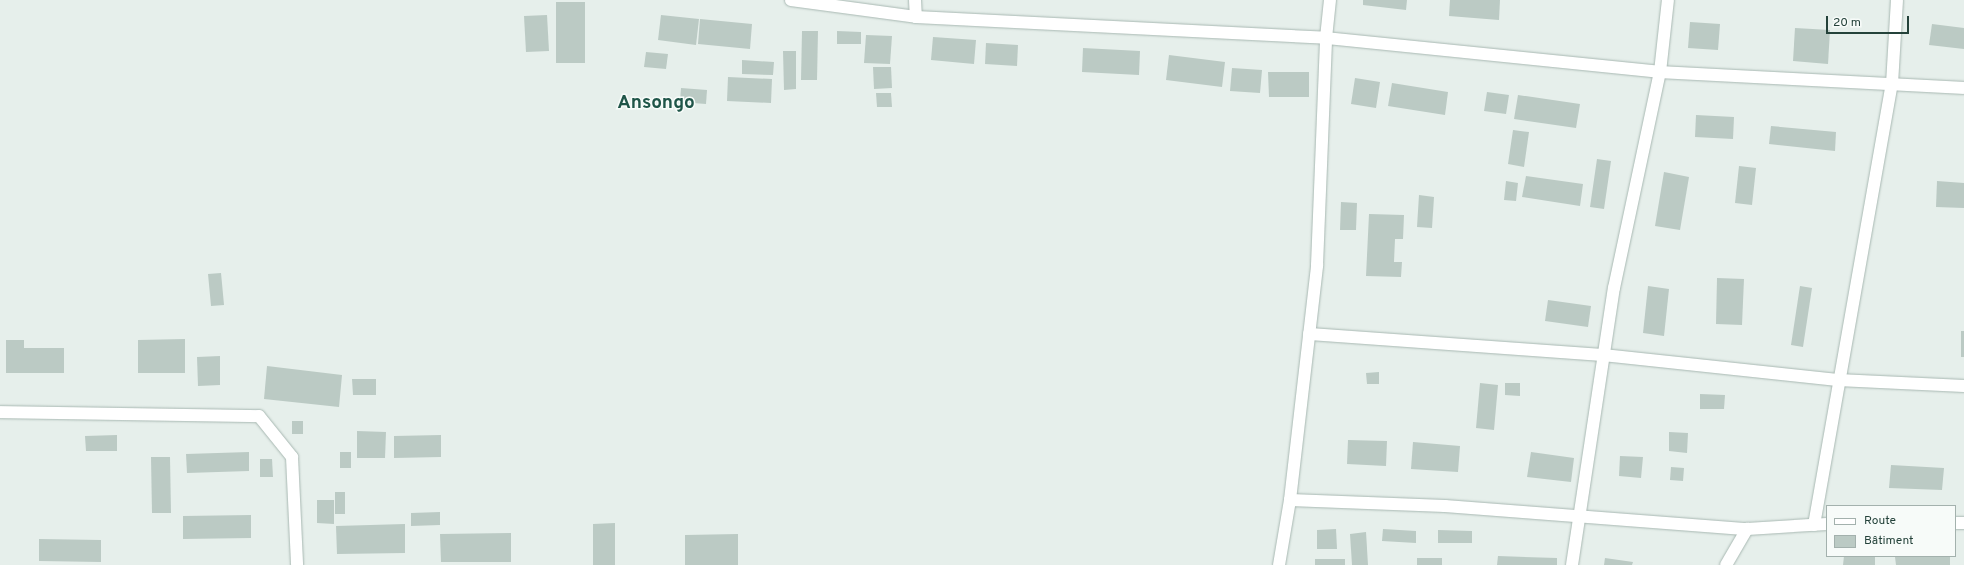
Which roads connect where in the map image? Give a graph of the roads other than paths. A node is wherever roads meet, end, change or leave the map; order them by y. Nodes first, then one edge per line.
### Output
1 (791, 0) edge
2 (916, 0) edge
3 (1330, 0) edge
4 (1668, 0) edge
5 (1897, 0) edge
6 (916, 17) junction
7 (1326, 38) junction
8 (1660, 72) junction
9 (1892, 84) junction
10 (1964, 88) edge
11 (1309, 334) junction
12 (1603, 355) junction
13 (1838, 380) junction
14 (1964, 386) edge
15 (0, 412) edge
16 (1290, 500) junction
17 (1580, 515) junction
18 (1814, 524) junction
19 (1826, 524) edge
20 (1747, 529) junction
21 (297, 565) edge
22 (1279, 565) edge
23 (1572, 565) edge
24 (1726, 565) edge

1 - 6 street
2 - 6 street
3 - 7 street
4 - 8 street
5 - 9 street
6 - 7 street
7 - 8 street
7 - 11 street
8 - 9 street
8 - 12 street
9 - 10 street
9 - 13 street
11 - 12 street
11 - 16 street
12 - 13 street
12 - 17 street
13 - 14 street
13 - 18 street
15 - 21 street
16 - 17 street
16 - 22 street
17 - 20 street
17 - 23 street
18 - 19 street
18 - 20 street
20 - 24 street

